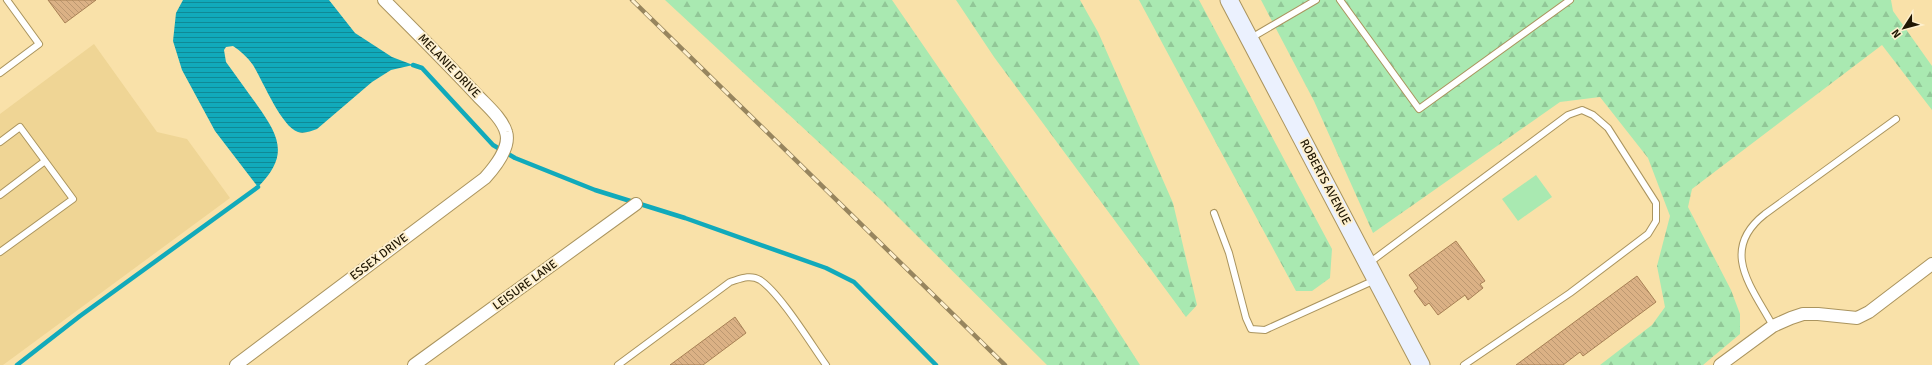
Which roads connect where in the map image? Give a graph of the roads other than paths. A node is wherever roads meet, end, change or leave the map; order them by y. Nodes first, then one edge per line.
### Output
1 (8, 0) edge
2 (384, 0) edge
3 (1229, 0) edge
4 (1316, 0) edge
5 (1340, 0) edge
6 (1570, 0) edge
7 (1249, 38) junction
8 (0, 73) edge
9 (1896, 119) dead end
10 (0, 142) edge
11 (505, 146) joint
12 (45, 162) junction
13 (0, 195) edge
14 (636, 204) dead end
15 (1214, 213) dead end
16 (0, 252) edge
17 (1368, 264) junction
18 (1932, 264) edge
19 (1376, 279) junction
20 (1773, 326) junction
21 (236, 365) edge
22 (414, 365) edge
23 (618, 365) edge
24 (826, 365) edge
25 (1421, 365) edge
26 (1464, 365) edge
27 (1720, 365) edge

1 - 8 lane
2 - 11 street, MELANIE DRIVE
3 - 7 street, ROBERTS AVENUE
4 - 7 lane
5 - 6 lane
7 - 17 street, ROBERTS AVENUE
9 - 20 lane
10 - 12 lane
11 - 21 street, ESSEX DRIVE
12 - 13 lane
12 - 16 lane
14 - 22 street, LEISURE LANE
15 - 19 lane
17 - 19 street, ROBERTS AVENUE
17 - 26 lane
18 - 20 street
19 - 25 street, ROBERTS AVENUE
20 - 27 street
23 - 24 lane

